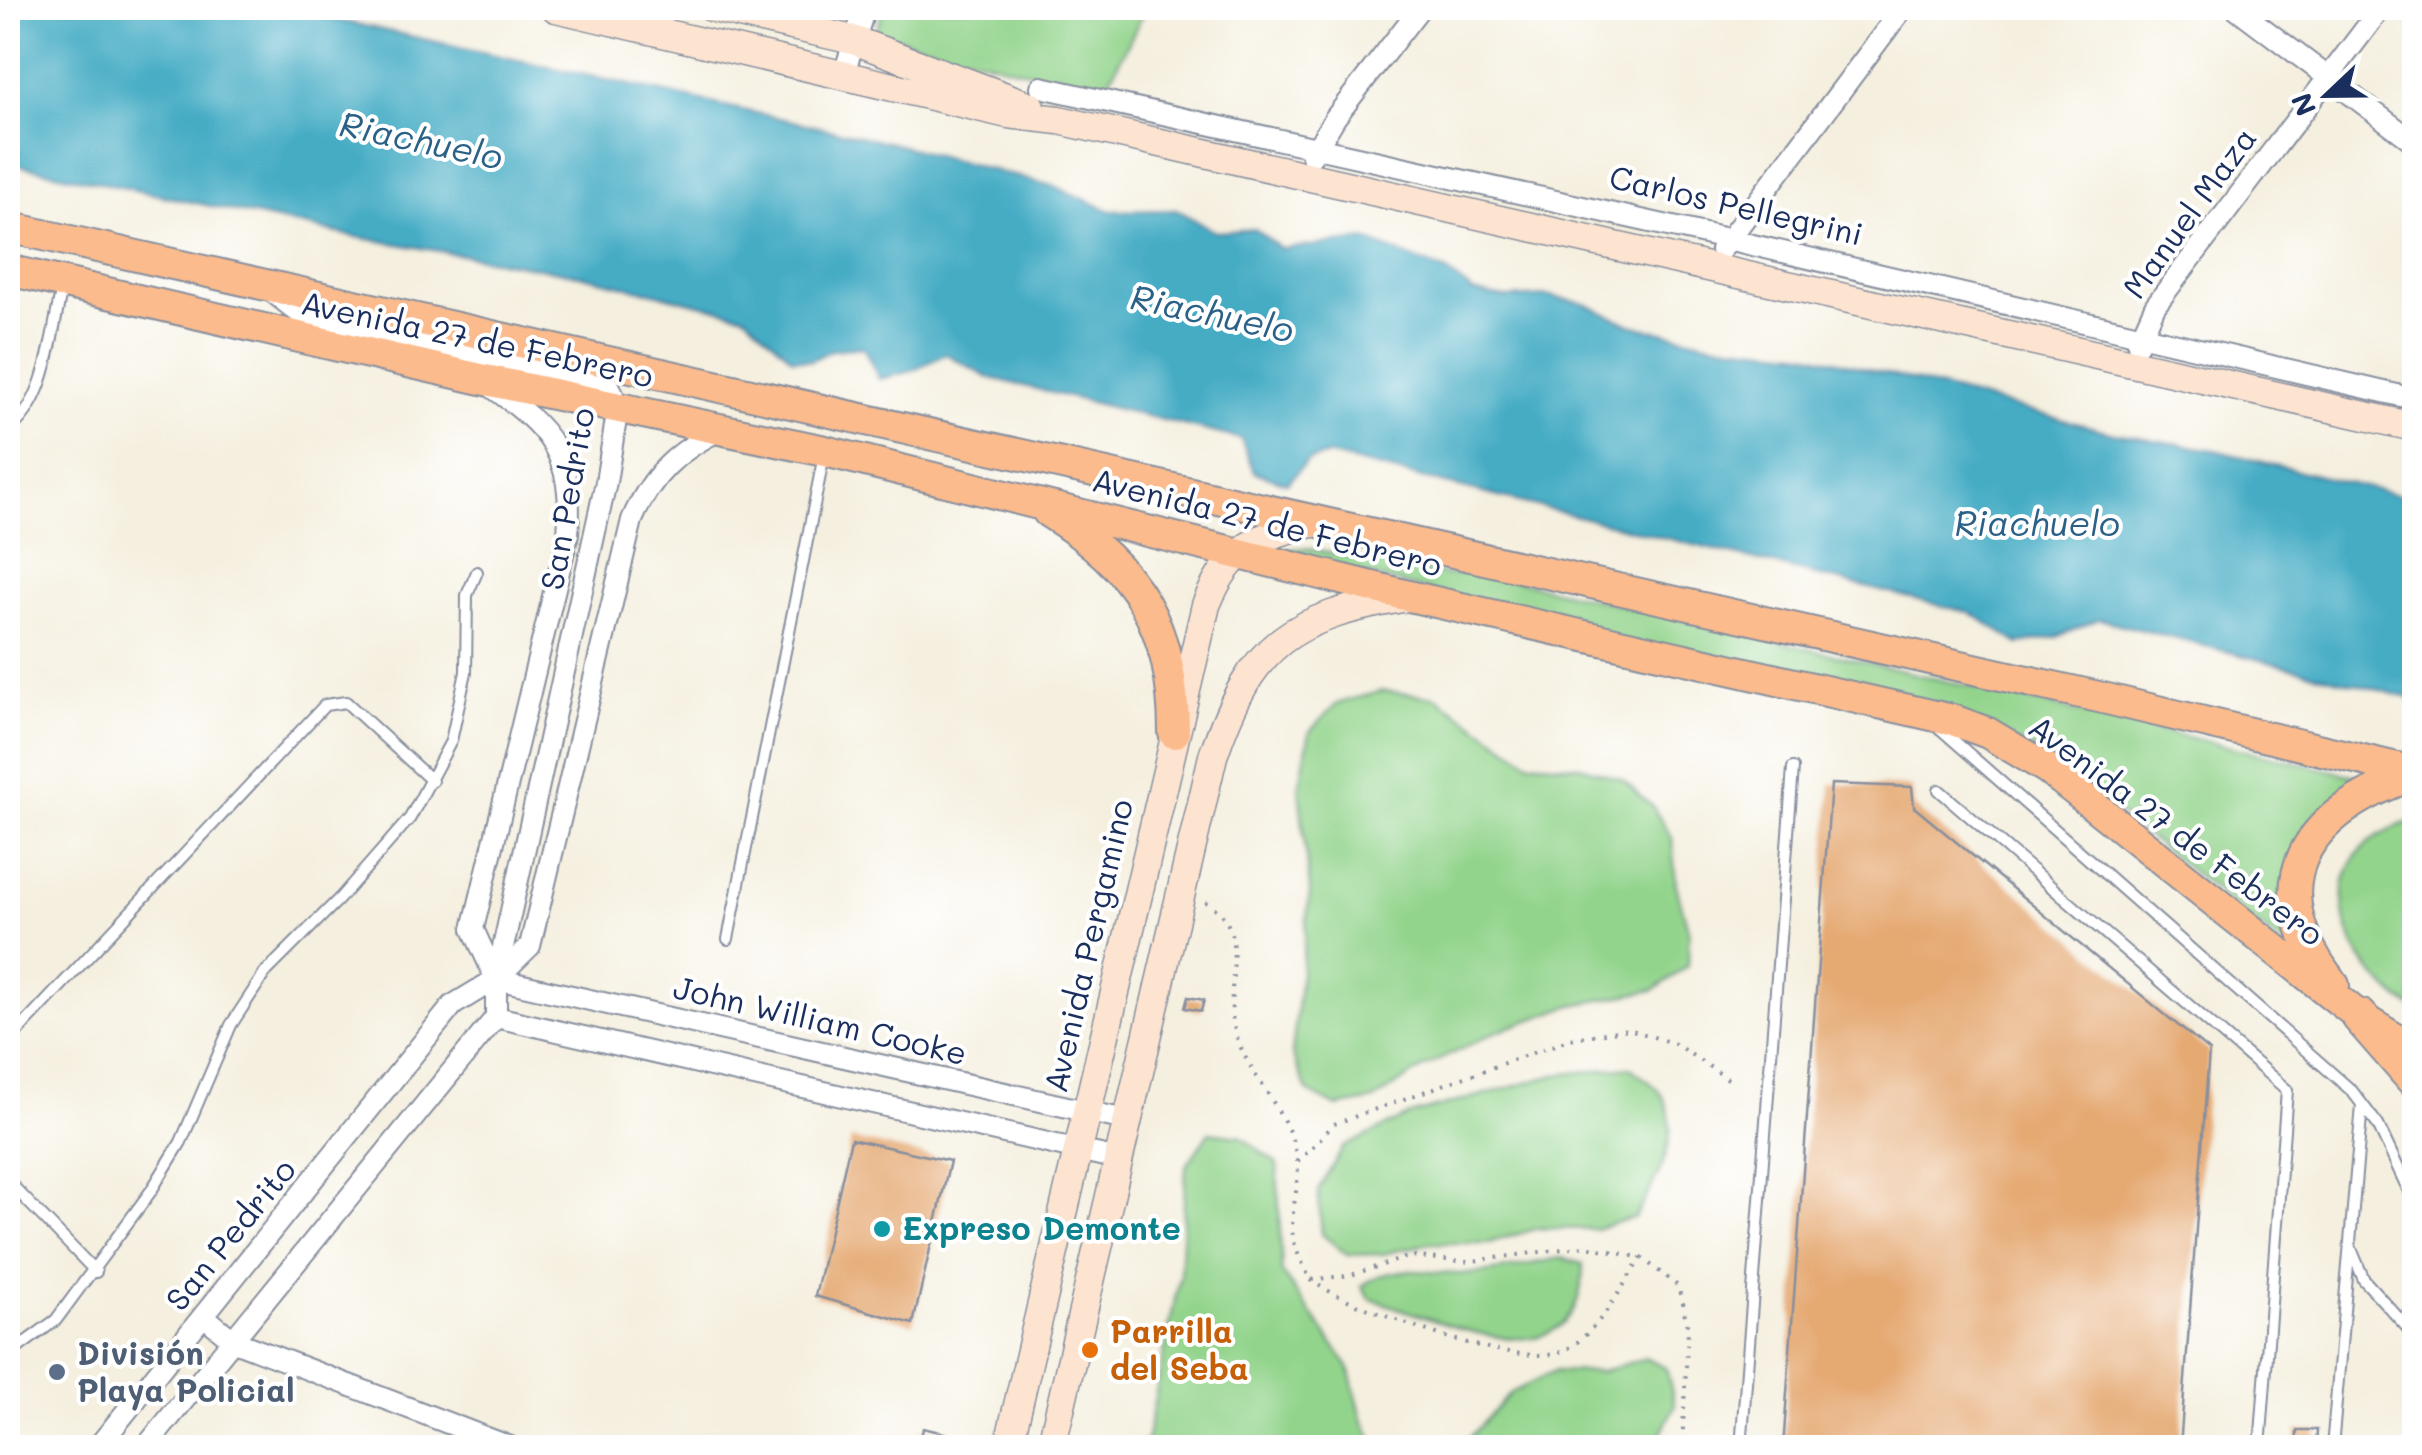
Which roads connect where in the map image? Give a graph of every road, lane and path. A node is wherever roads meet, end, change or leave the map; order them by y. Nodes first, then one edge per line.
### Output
1 (556, 8) edge
2 (713, 8) edge
3 (865, 8) edge
4 (1420, 8) edge
5 (1903, 8) edge
6 (2236, 8) edge
7 (2381, 8) edge
8 (853, 40) junction
9 (844, 73) junction
10 (2328, 76) junction
11 (1041, 87) dead end
12 (1059, 120) junction
13 (2414, 142) edge
14 (1316, 146) junction
15 (1304, 176) junction
16 (8, 227) edge
17 (1726, 238) junction
18 (8, 270) edge
19 (1710, 271) junction
20 (63, 282) junction
21 (265, 286) junction
22 (2414, 292) edge
23 (2404, 310) dead end
24 (2142, 333) junction
25 (2129, 364) junction
26 (481, 378) junction
27 (2414, 399) edge
28 (618, 407) junction
29 (2414, 427) edge
30 (722, 429) junction
31 (8, 430) edge
32 (825, 450) junction
33 (1024, 498) junction
34 (1318, 522) junction
35 (1236, 553) junction
36 (477, 572) dead end
37 (1409, 596) junction
38 (1920, 710) junction
39 (1174, 733) junction
40 (1792, 768) dead end
41 (2414, 774) edge
42 (432, 781) junction
43 (1939, 790) dead end
44 (1182, 890) junction
45 (728, 940) dead end
46 (496, 979) junction
47 (496, 1017) junction
48 (2360, 1017) junction
49 (8, 1042) edge
50 (2414, 1050) edge
51 (2414, 1079) edge
52 (1730, 1081) dead end
53 (2362, 1104) junction
54 (1086, 1112) junction
55 (1130, 1122) junction
56 (1077, 1150) junction
57 (1122, 1160) junction
58 (1298, 1162) junction
59 (8, 1181) edge
60 (2414, 1202) edge
61 (2350, 1240) junction
62 (1642, 1258) junction
63 (96, 1272) junction
64 (1310, 1280) junction
65 (204, 1316) junction
66 (2414, 1334) edge
67 (234, 1342) junction
68 (8, 1354) edge
69 (97, 1448) edge
70 (144, 1448) edge
71 (513, 1448) edge
72 (1008, 1448) edge
73 (1051, 1448) edge
74 (1682, 1448) edge
75 (1740, 1448) edge
76 (2260, 1448) edge
77 (2332, 1448) edge

1 - 9 main road
2 - 8 main road
3 - 8 street
4 - 14 street
5 - 17 street
6 - 10 street
7 - 10 street, Manuel Maza
8 - 9 street
8 - 12 main road
9 - 12 main road
10 - 13 street
10 - 24 street, Manuel Maza
11 - 14 street, Carlos Pellegrini
12 - 15 main road
14 - 15 street
14 - 17 street, Carlos Pellegrini
15 - 19 main road
16 - 21 main road, Avenida 27 de Febrero
17 - 19 street
17 - 24 street, Carlos Pellegrini
18 - 20 main road, Avenida 27 de Febrero
19 - 25 main road
20 - 26 main road, Avenida 27 de Febrero
20 - 31 lane
21 - 28 street, San Pedrito
21 - 34 main road, Avenida 27 de Febrero
22 - 23 path
24 - 25 street, Manuel Maza
24 - 27 street, Carlos Pellegrini
25 - 29 main road
26 - 28 main road, Avenida 27 de Febrero
26 - 46 street, San Pedrito
28 - 30 main road, Avenida 27 de Febrero
28 - 46 street, San Pedrito
30 - 32 main road, Avenida 27 de Febrero
30 - 46 street, San Pedrito
32 - 33 main road, Avenida 27 de Febrero
32 - 45 lane
33 - 35 main road, Avenida 27 de Febrero
33 - 39 main road
34 - 35 main road
34 - 41 main road, Avenida 27 de Febrero
35 - 37 main road, Avenida 27 de Febrero
35 - 39 main road, Avenida Pergamino
36 - 42 lane
37 - 38 main road, Avenida 27 de Febrero
37 - 44 main road
38 - 48 main road, Avenida 27 de Febrero
38 - 53 lane
39 - 54 main road, Avenida Pergamino
40 - 75 lane
41 - 48 main road
42 - 49 lane
42 - 63 lane
43 - 76 lane
44 - 55 main road
44 - 58 path
46 - 47 street, San Pedrito
46 - 54 street, John William Cooke
46 - 65 street, San Pedrito
47 - 56 street, John William Cooke
47 - 67 street
48 - 50 main road, Avenida 27 de Febrero
48 - 51 highway
52 - 58 path
53 - 60 lane
53 - 61 lane
54 - 55 street, John William Cooke
54 - 56 main road, Avenida Pergamino
55 - 57 main road
56 - 57 street, John William Cooke
56 - 72 main road, Avenida Pergamino
57 - 73 main road
58 - 64 path
59 - 63 lane
61 - 66 lane
61 - 77 lane
62 - 64 path
62 - 64 path
62 - 74 path
63 - 68 lane
65 - 67 street
65 - 69 street, San Pedrito
67 - 70 street
67 - 71 street

